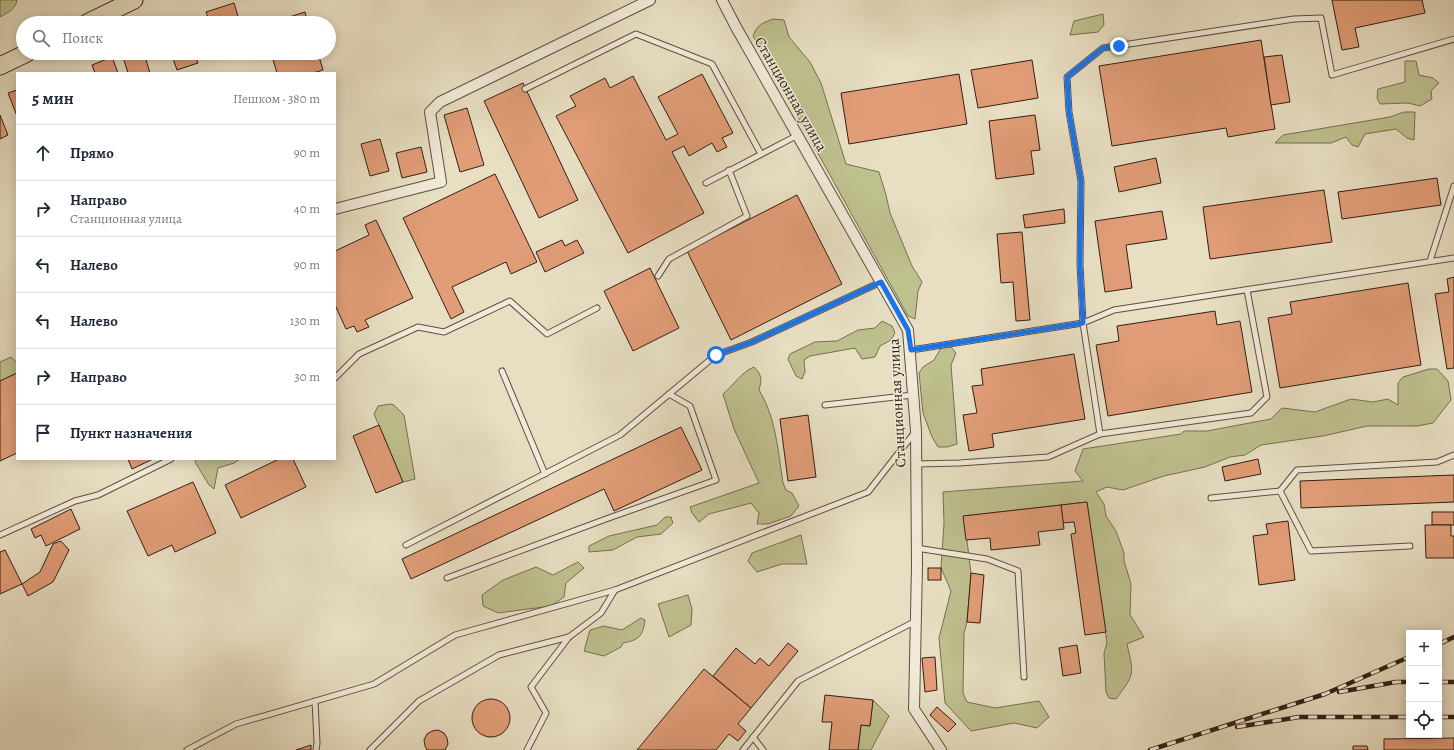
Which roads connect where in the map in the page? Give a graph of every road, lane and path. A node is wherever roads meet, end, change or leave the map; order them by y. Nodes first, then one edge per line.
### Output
1 (134, 0) edge
2 (650, 0) edge
3 (722, 0) edge
4 (101, 16) edge
5 (1454, 39) edge
6 (16, 58) edge
7 (0, 66) edge
8 (525, 89) dead end
9 (798, 135) junction
10 (761, 154) junction
11 (729, 170) junction
12 (706, 182) dead end
13 (1454, 186) edge
14 (336, 210) edge
15 (1454, 258) edge
16 (1430, 261) junction
17 (658, 276) dead end
18 (881, 282) junction
19 (1247, 290) junction
20 (597, 308) dead end
21 (1083, 323) junction
22 (911, 350) junction
23 (502, 371) dead end
24 (336, 377) edge
25 (669, 394) junction
26 (913, 395) junction
27 (825, 405) dead end
28 (916, 431) junction
29 (1100, 434) junction
30 (1454, 455) edge
31 (169, 460) edge
32 (915, 464) junction
33 (545, 474) junction
34 (1280, 491) junction
35 (1211, 498) dead end
36 (0, 535) edge
37 (406, 545) dead end
38 (1410, 546) dead end
39 (916, 548) junction
40 (448, 578) dead end
41 (615, 590) junction
42 (916, 621) junction
43 (569, 637) junction
44 (1024, 677) dead end
45 (314, 701) junction
46 (753, 737) junction
47 (188, 750) edge
48 (316, 750) edge
49 (370, 750) edge
50 (527, 750) edge
51 (743, 750) edge
52 (763, 750) edge
53 (940, 750) edge

1 - 4 highway
2 - 14 street
3 - 9 street, Станционная улица
5 - 21 lane
6 - 7 highway
8 - 10 lane
9 - 10 lane
9 - 18 street, Станционная улица
10 - 11 lane
11 - 12 lane
11 - 17 lane
13 - 16 lane
15 - 16 lane
16 - 19 lane
18 - 22 street, Станционная улица
18 - 25 lane
19 - 21 lane
19 - 29 lane
20 - 24 lane
21 - 22 lane
21 - 29 lane
22 - 26 street, Станционная улица
23 - 33 lane
25 - 33 lane
25 - 40 lane
26 - 27 lane
26 - 28 street, Станционная улица
28 - 32 street, Станционная улица
28 - 41 lane
29 - 32 lane
30 - 34 lane
31 - 36 lane
32 - 39 street, Станционная улица
33 - 37 lane
34 - 35 lane
34 - 38 lane
39 - 42 street, Станционная улица
39 - 44 lane
41 - 43 lane
41 - 45 lane
42 - 46 lane
42 - 53 street, Станционная улица
43 - 49 lane
43 - 50 lane
45 - 47 lane
45 - 48 lane
46 - 51 lane
46 - 52 lane

